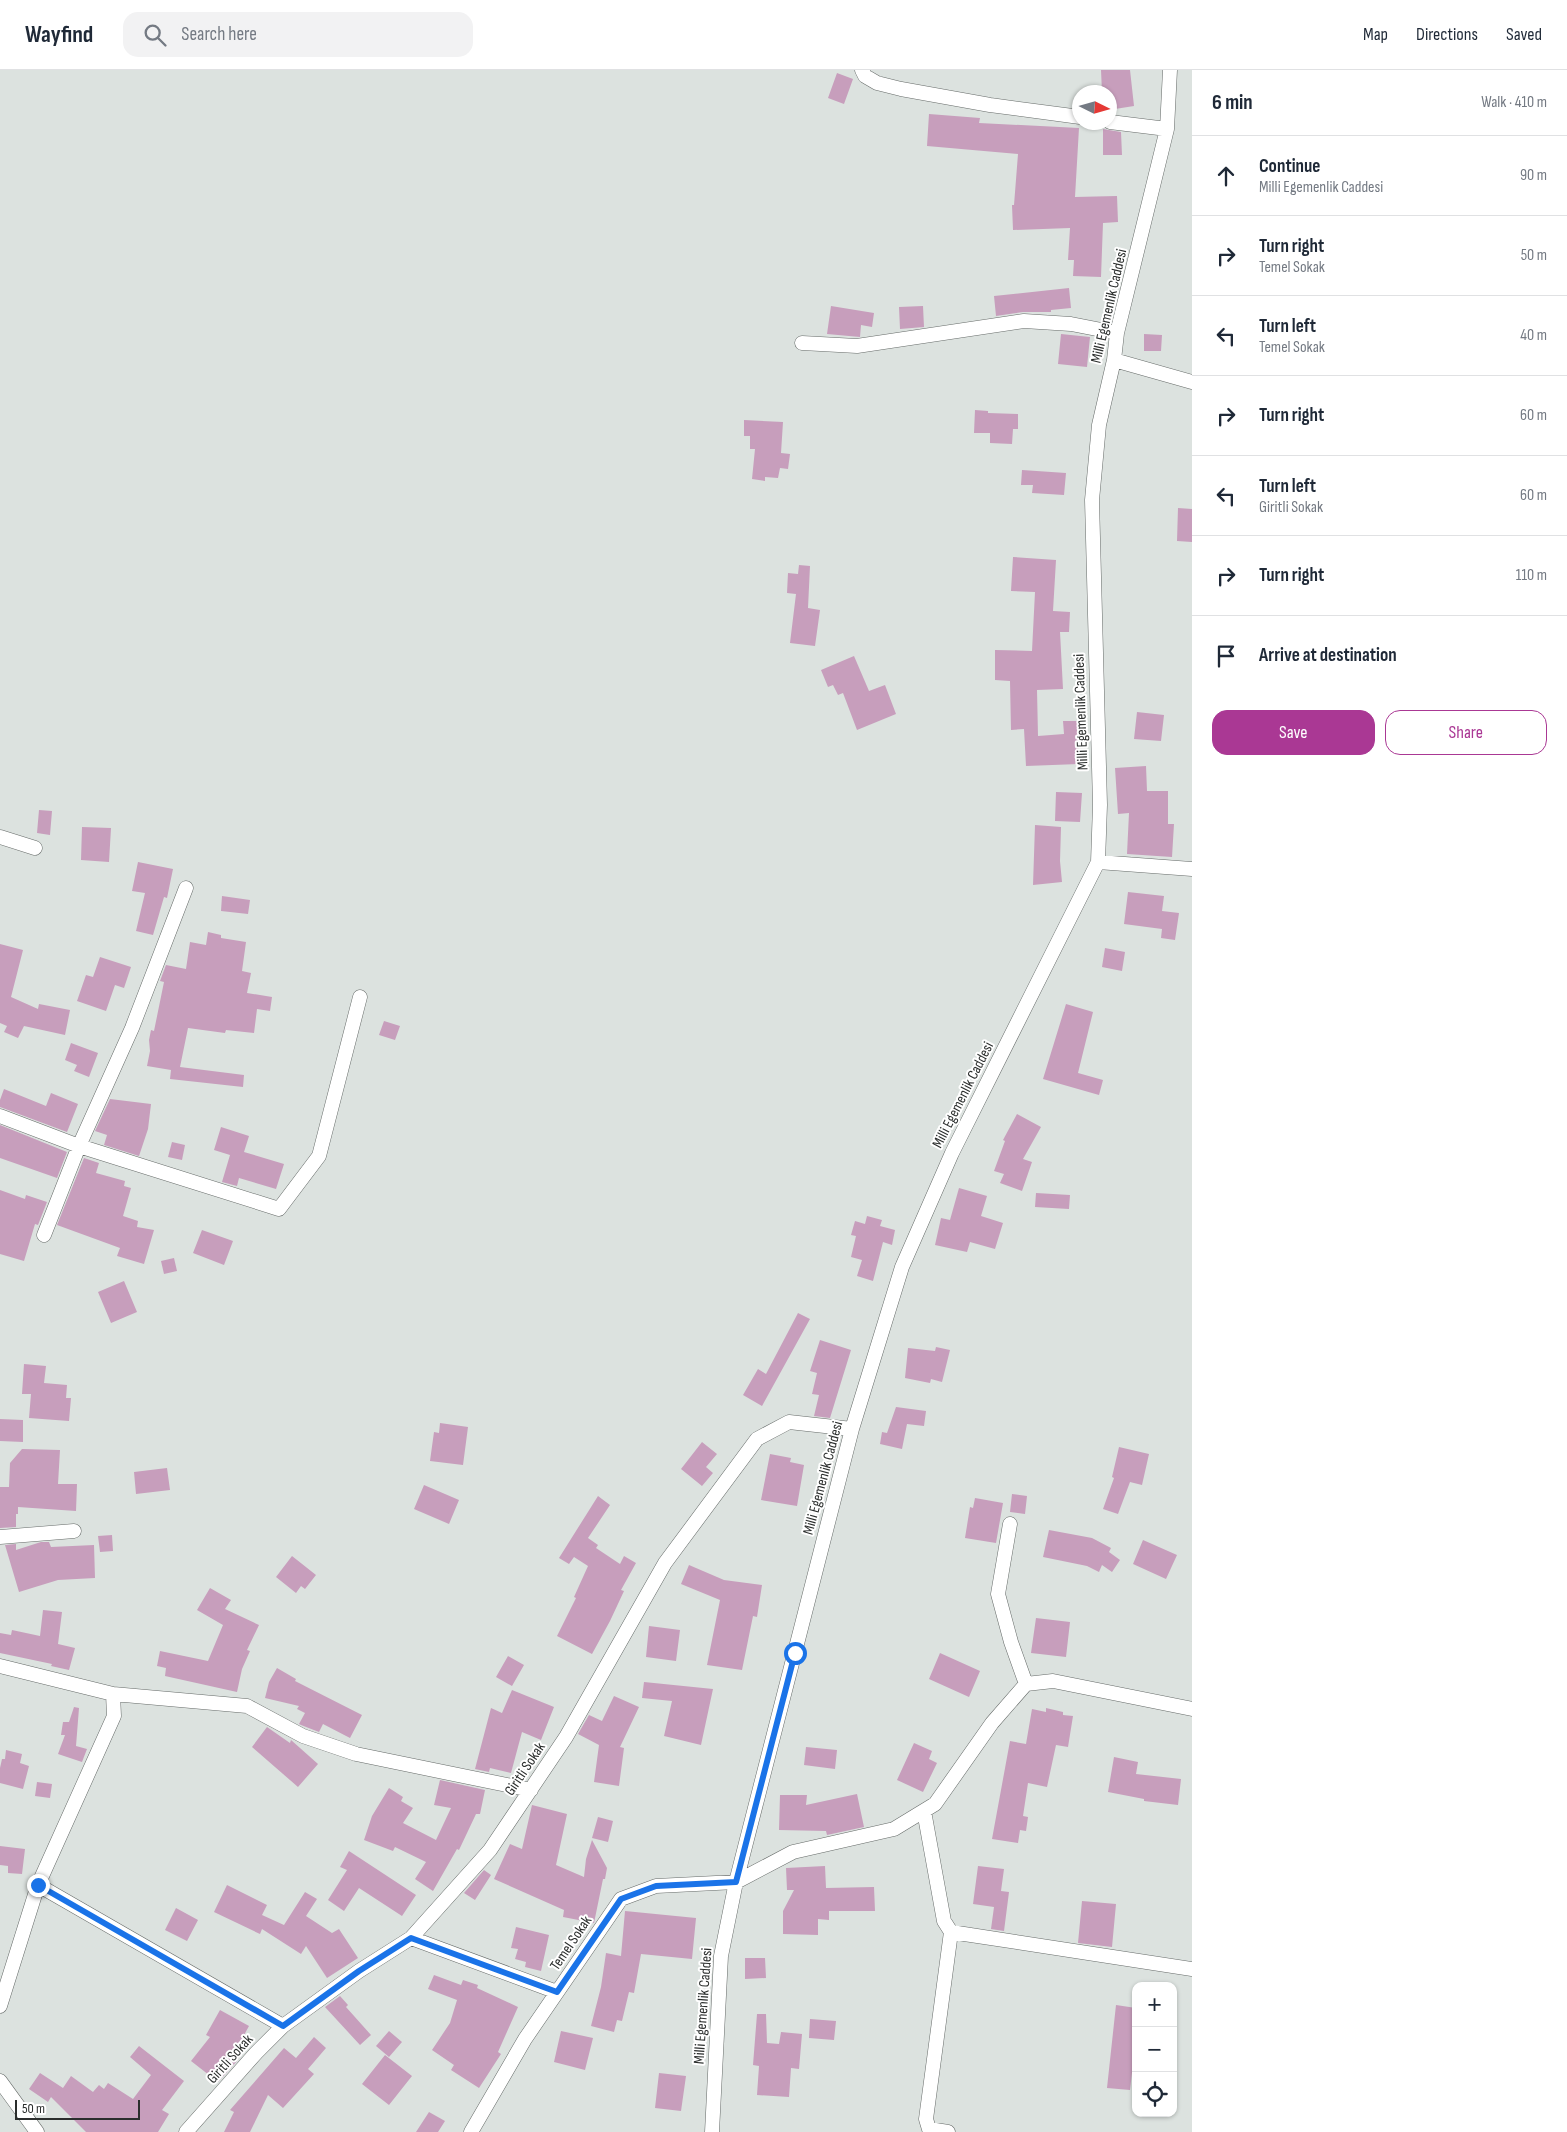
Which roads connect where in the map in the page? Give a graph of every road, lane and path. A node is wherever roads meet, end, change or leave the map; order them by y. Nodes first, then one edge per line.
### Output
1 (862, 70) edge
2 (1170, 70) edge
3 (1072, 117) edge
4 (1117, 123) edge
5 (1167, 129) junction
6 (1117, 333) junction
7 (802, 342) dead end
8 (1114, 360) junction
9 (1192, 382) edge
10 (0, 837) edge
11 (35, 848) dead end
12 (1098, 862) junction
13 (1192, 869) edge
14 (186, 888) dead end
15 (360, 997) dead end
16 (0, 1116) edge
17 (79, 1146) junction
18 (44, 1235) dead end
19 (852, 1429) junction
20 (1010, 1524) dead end
21 (74, 1531) dead end
22 (0, 1537) edge
23 (0, 1666) edge
24 (1026, 1684) junction
25 (113, 1694) junction
26 (1192, 1708) edge
27 (531, 1790) junction
28 (924, 1811) junction
29 (736, 1882) junction
30 (38, 1885) junction
31 (951, 1932) junction
32 (411, 1938) junction
33 (1192, 1969) edge
34 (557, 1992) junction
35 (0, 2006) edge
36 (283, 2026) junction
37 (0, 2081) edge
38 (37, 2132) edge
39 (186, 2132) edge
40 (472, 2132) edge
41 (712, 2132) edge
42 (948, 2132) edge

1 - 3 street
2 - 5 street, Milli Egemenlik Caddesi
4 - 5 street
5 - 6 street, Milli Egemenlik Caddesi
6 - 7 street
6 - 8 street, Milli Egemenlik Caddesi
8 - 9 street
8 - 12 street, Milli Egemenlik Caddesi
10 - 11 street
12 - 13 street
12 - 19 street, Milli Egemenlik Caddesi
14 - 17 street
15 - 17 street
16 - 17 street
17 - 18 street
19 - 27 street, Giritli Sokak
19 - 29 street, Milli Egemenlik Caddesi
20 - 24 street
21 - 22 street
23 - 25 street
24 - 26 street
24 - 28 street
25 - 27 street
25 - 30 street
27 - 32 street, Giritli Sokak
28 - 29 street
28 - 31 street
29 - 34 street, Temel Sokak
29 - 41 street, Milli Egemenlik Caddesi
30 - 35 street
30 - 36 street
31 - 33 street
31 - 42 street
32 - 34 street
32 - 36 street, Giritli Sokak
34 - 40 street, Temel Sokak
36 - 39 street, Giritli Sokak
37 - 38 street

